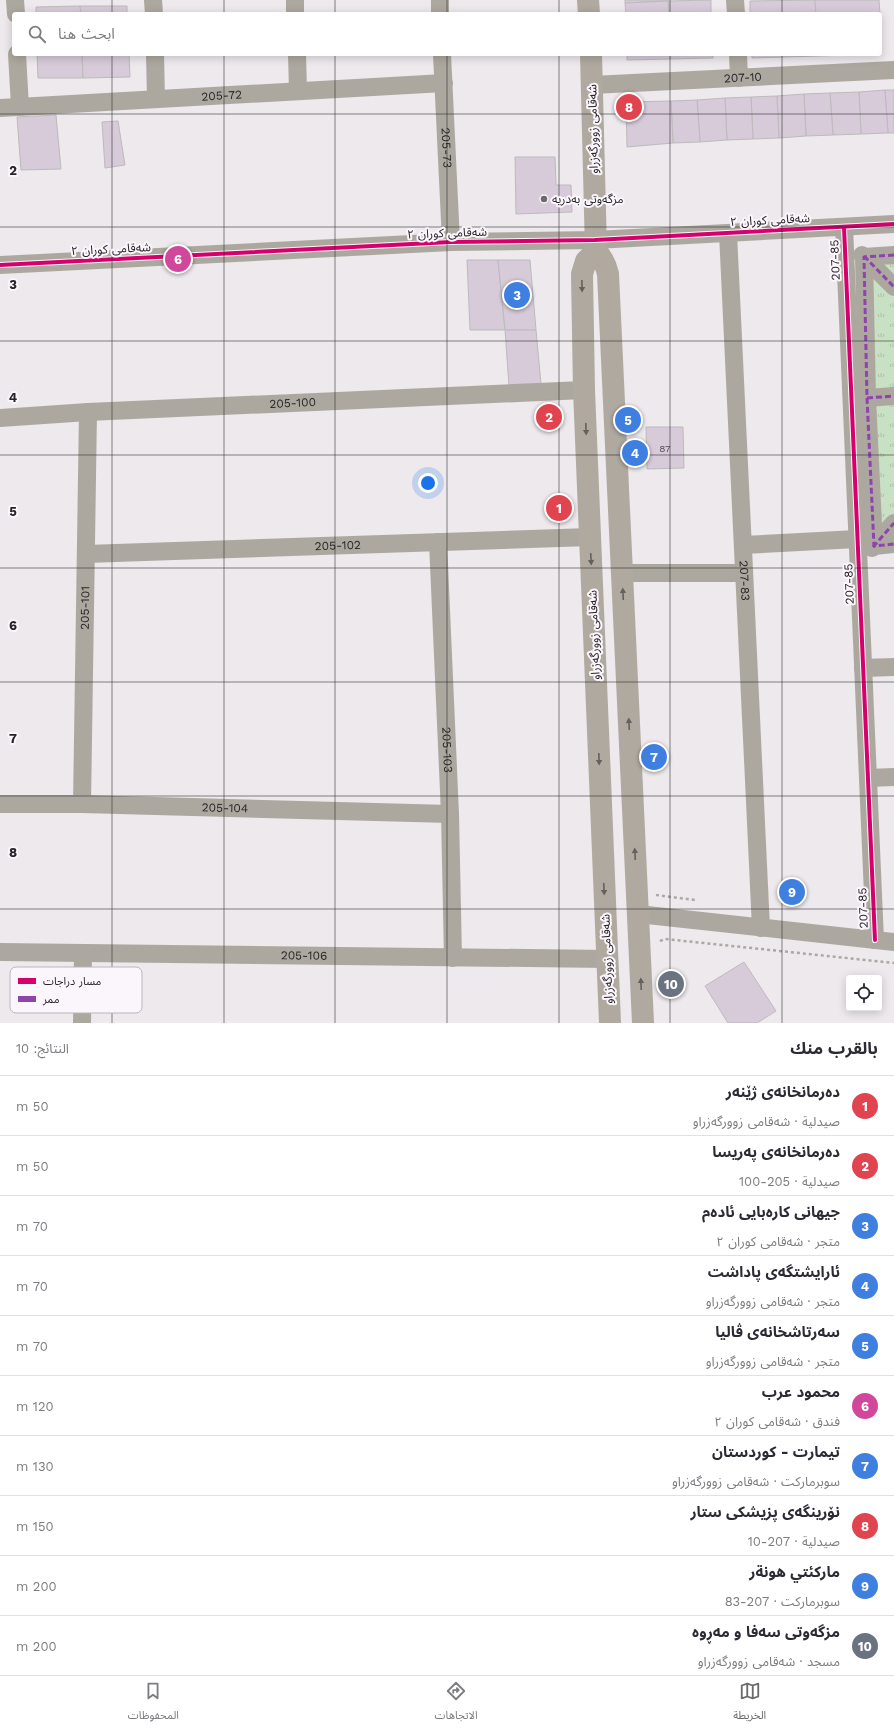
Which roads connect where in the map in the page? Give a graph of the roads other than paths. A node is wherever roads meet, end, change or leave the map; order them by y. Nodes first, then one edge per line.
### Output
1 (15, 0) edge
2 (153, 0) edge
3 (295, 0) edge
4 (440, 0) edge
5 (588, 0) edge
6 (735, 0) edge
7 (16, 12) edge
8 (154, 12) edge
9 (295, 12) edge
10 (440, 12) edge
11 (589, 12) edge
12 (736, 12) edge
13 (17, 56) edge
14 (155, 56) edge
15 (297, 56) edge
16 (442, 56) edge
17 (591, 56) edge
18 (738, 56) edge
19 (894, 70) edge
20 (739, 78) junction
21 (444, 83) junction
22 (592, 85) junction
23 (298, 91) junction
24 (156, 99) junction
25 (20, 107) junction
26 (0, 108) edge
27 (894, 224) edge
28 (844, 227) junction
29 (728, 232) junction
30 (451, 242) junction
31 (596, 246) junction
32 (894, 255) edge
33 (863, 256) junction
34 (0, 265) edge
35 (894, 287) edge
36 (584, 390) junction
37 (894, 396) edge
38 (868, 398) junction
39 (88, 412) junction
40 (0, 418) edge
41 (894, 523) edge
42 (590, 537) junction
43 (438, 542) junction
44 (894, 544) edge
45 (743, 545) junction
46 (865, 547) junction
47 (86, 554) junction
48 (894, 556) edge
49 (622, 573) junction
50 (744, 573) junction
51 (594, 629) junction
52 (624, 629) junction
53 (894, 667) edge
54 (863, 668) junction
55 (894, 777) edge
56 (868, 778) junction
57 (0, 804) edge
58 (82, 804) junction
59 (450, 814) junction
60 (638, 914) junction
61 (761, 928) junction
62 (875, 940) junction
63 (894, 942) edge
64 (0, 952) edge
65 (83, 953) junction
66 (453, 958) junction
67 (607, 959) junction
68 (83, 967) edge
69 (82, 1013) edge
70 (82, 1023) edge
71 (610, 1023) edge
72 (643, 1023) edge

1 - 7 street
2 - 8 street
3 - 9 street
4 - 10 street
5 - 11 main road
6 - 12 street
13 - 25 street
14 - 24 street
15 - 23 street
16 - 21 street, 205-73
17 - 22 main road, شەقامی زوورگەزراو
18 - 20 street
19 - 20 street, 207-10
20 - 22 street, 207-10
21 - 23 street, 205-72
21 - 30 street, 205-73
22 - 31 main road, شەقامی زوورگەزراو
23 - 24 street, 205-72
24 - 25 street, 205-72
25 - 26 street, 205-72
27 - 28 street, شەقامی کوران ٢
28 - 29 street, شەقامی کوران ٢
28 - 46 street, 207-85
29 - 31 street, شەقامی کوران ٢
29 - 45 street, 207-83
30 - 31 street, شەقامی کوران ٢
30 - 34 street, شەقامی کوران ٢
31 -> 36 main road, شەقامی زوورگەزراو
31 - 49 main road, شەقامی زوورگەزراو
32 - 33 street
33 - 35 street
33 - 38 street
36 - 39 street, 205-100
36 -> 42 main road, شەقامی زوورگەزراو
37 - 38 street
38 - 46 street
39 - 40 street, 205-100
39 - 47 street, 205-101
41 - 46 street
42 - 43 street, 205-102
42 -> 51 main road, شەقامی زوورگەزراو
43 - 47 street, 205-102
43 - 59 street, 205-103
44 - 46 street
45 - 46 street
45 - 50 street, 207-83
46 - 48 street
46 - 54 street, 207-85
47 - 58 street, 205-101
49 - 50 street
52 -> 49 main road, شەقامی زوورگەزراو
50 - 61 street, 207-83
51 - 52 main road
51 -> 67 main road, شەقامی زوورگەزراو
60 -> 52 main road, شەقامی زوورگەزراو
53 - 54 street
54 - 56 street, 207-85
55 - 56 street
56 - 62 street, 207-85
57 - 58 street, 205-104
58 - 59 street, 205-104
59 - 66 street, 205-103
60 - 61 street
72 -> 60 main road, شەقامی زوورگەزراو
61 - 62 street
62 - 63 street
64 - 65 street, 205-106
65 - 66 street, 205-106
65 - 68 street
66 - 67 street, 205-106
67 - 71 main road, شەقامی زوورگەزراو
69 - 70 street

